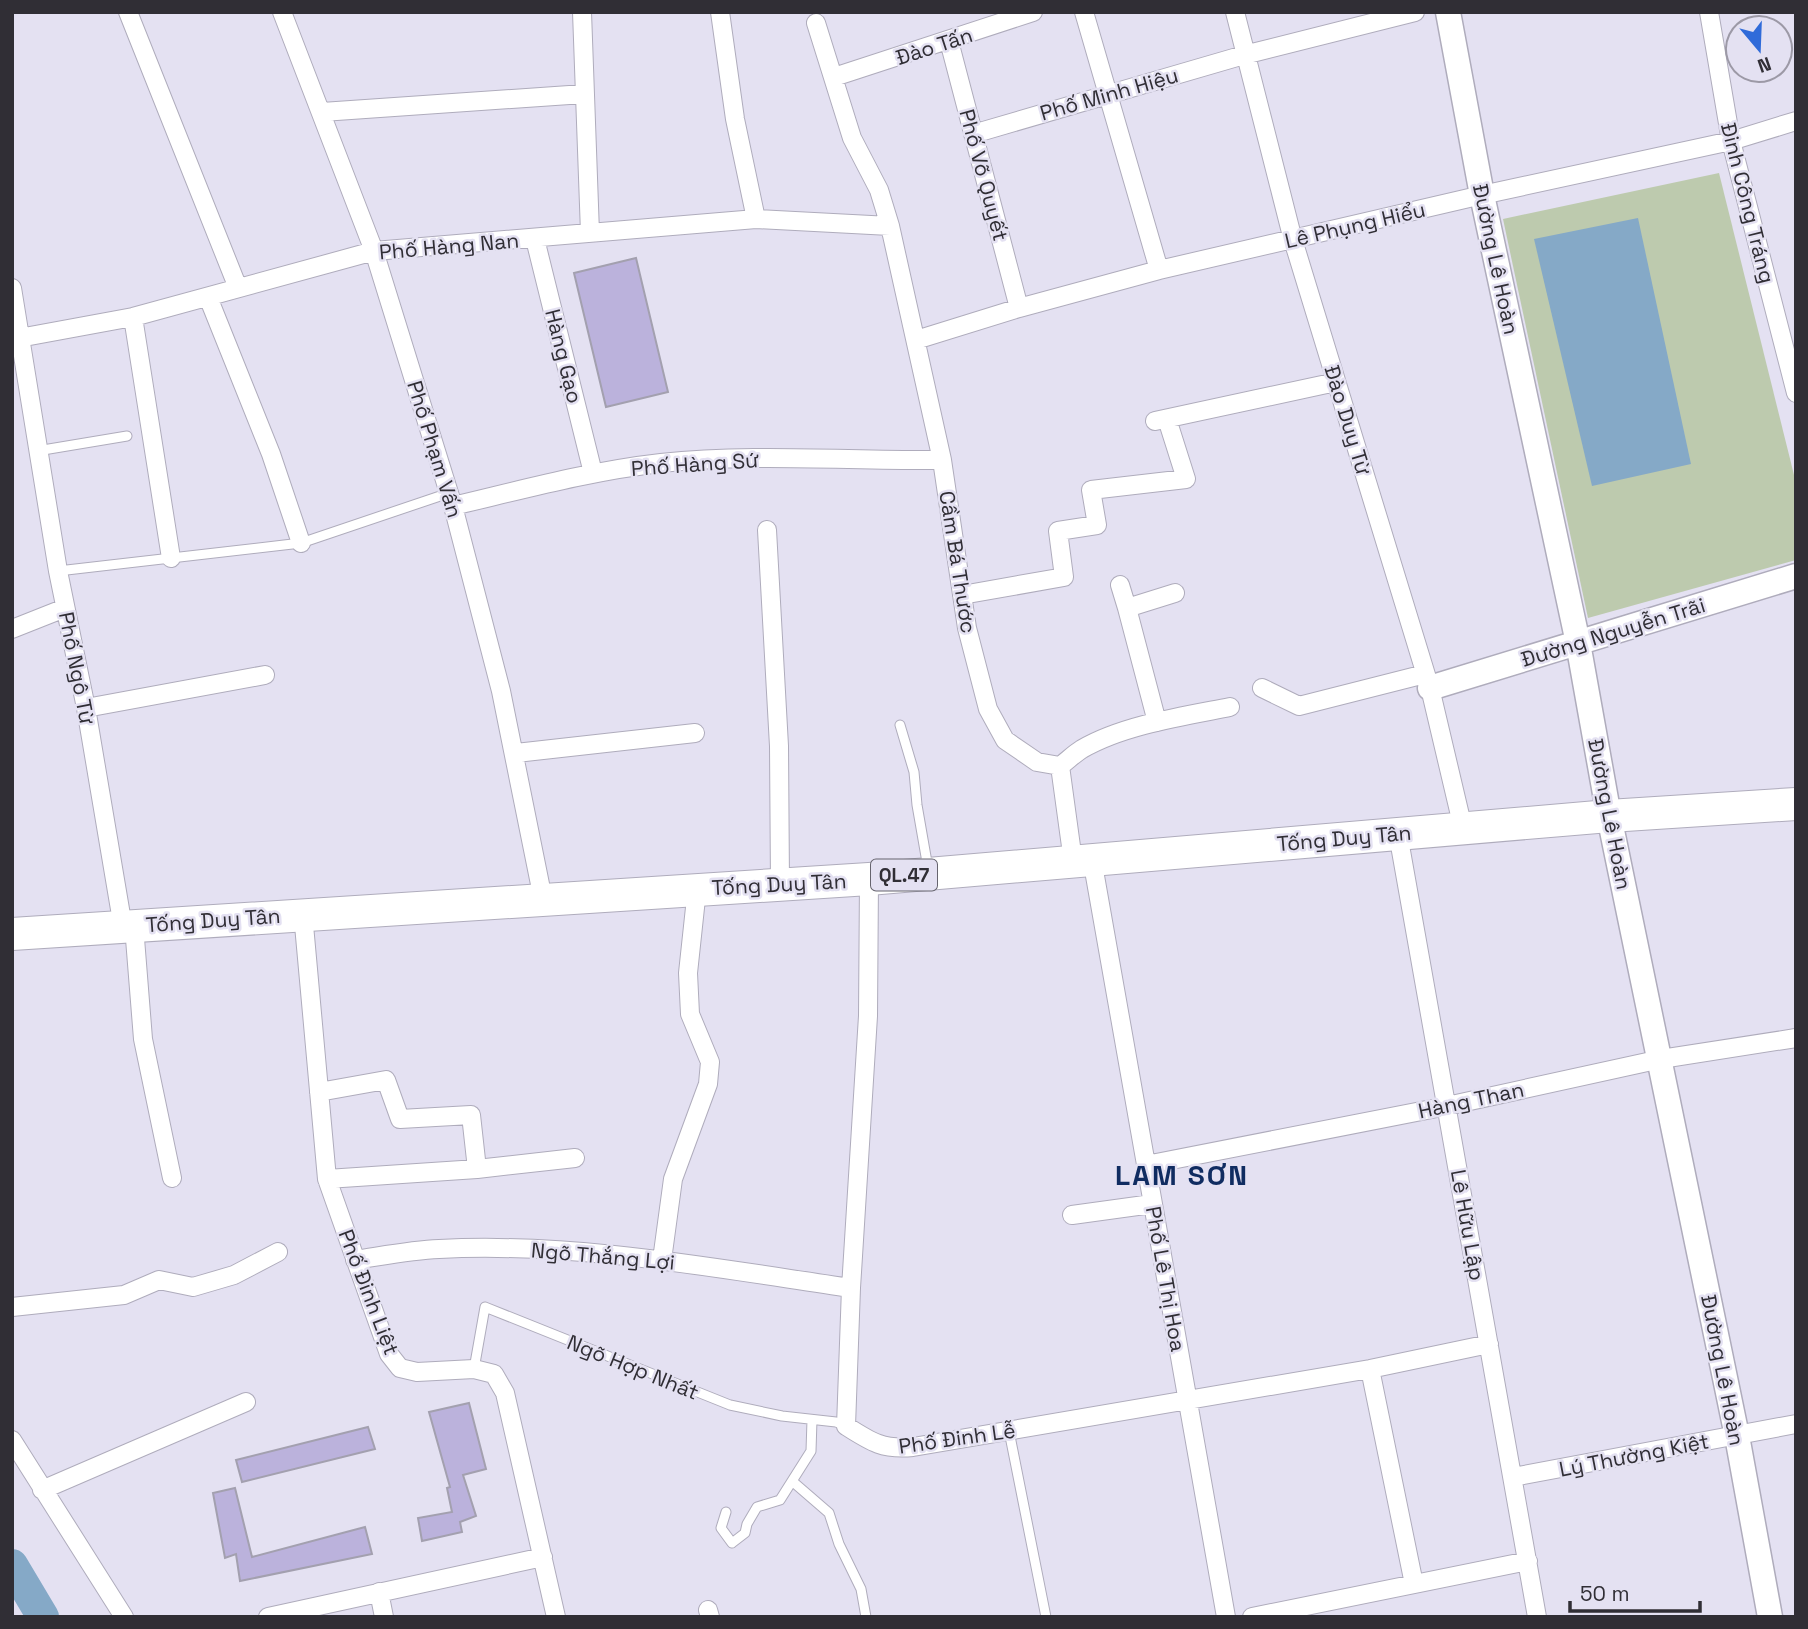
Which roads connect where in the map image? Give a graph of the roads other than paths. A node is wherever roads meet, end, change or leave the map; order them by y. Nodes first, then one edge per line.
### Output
1 (128, 12) edge
2 (282, 12) edge
3 (582, 12) edge
4 (720, 12) edge
5 (1033, 12) edge
6 (1084, 12) edge
7 (1235, 12) edge
8 (1415, 12) edge
9 (1448, 12) edge
10 (1709, 12) edge
11 (816, 23) dead end
12 (949, 41) junction
13 (1244, 55) junction
14 (834, 78) junction
15 (584, 94) junction
16 (1107, 95) junction
17 (322, 112) junction
18 (1796, 121) edge
19 (973, 134) junction
20 (1731, 141) junction
21 (1482, 195) junction
22 (757, 219) junction
23 (890, 226) junction
24 (590, 233) junction
25 (536, 239) junction
26 (1293, 240) junction
27 (374, 251) junction
28 (1159, 270) junction
29 (12, 288) edge
30 (238, 288) junction
31 (208, 297) junction
32 (1019, 308) junction
33 (133, 317) junction
34 (19, 338) junction
35 (916, 340) junction
36 (1336, 382) junction
37 (1796, 393) edge
38 (21, 412) edge
39 (127, 436) dead end
40 (37, 451) junction
41 (942, 460) junction
42 (593, 473) junction
43 (451, 499) junction
44 (767, 530) dead end
45 (301, 543) junction
46 (171, 558) junction
47 (58, 571) junction
48 (1796, 576) edge
49 (1120, 584) dead end
50 (1175, 593) dead end
51 (961, 595) junction
52 (65, 608) junction
53 (1127, 608) junction
54 (12, 629) edge
55 (1577, 643) junction
56 (265, 675) dead end
57 (1428, 681) junction
58 (1262, 688) dead end
59 (1230, 707) dead end
60 (86, 708) junction
61 (1157, 722) junction
62 (900, 725) dead end
63 (695, 733) dead end
64 (516, 753) junction
65 (1060, 766) junction
66 (1796, 804) edge
67 (1609, 816) junction
68 (1463, 828) junction
69 (1398, 834) junction
70 (1082, 860) junction
71 (929, 873) junction
72 (869, 878) junction
73 (780, 884) junction
74 (697, 889) junction
75 (543, 898) junction
76 (303, 914) junction
77 (129, 926) junction
78 (12, 934) edge
79 (1796, 1038) edge
80 (1661, 1059) junction
81 (319, 1092) junction
82 (1447, 1106) junction
83 (575, 1158) dead end
84 (1146, 1166) junction
85 (477, 1169) junction
86 (172, 1178) dead end
87 (327, 1179) junction
88 (1153, 1203) junction
89 (1072, 1215) dead end
90 (278, 1252) dead end
91 (355, 1260) junction
92 (662, 1261) junction
93 (851, 1288) junction
94 (12, 1307) edge
95 (1489, 1345) junction
96 (474, 1369) junction
97 (1370, 1369) junction
98 (1187, 1399) junction
99 (246, 1402) dead end
100 (812, 1420) junction
101 (1796, 1424) edge
102 (846, 1426) junction
103 (1009, 1431) junction
104 (1737, 1436) junction
105 (12, 1440) edge
106 (1513, 1477) junction
107 (792, 1481) junction
108 (42, 1490) junction
109 (726, 1513) dead end
110 (543, 1557) junction
111 (1528, 1561) junction
112 (1414, 1584) junction
113 (379, 1592) junction
114 (124, 1617) edge
115 (268, 1617) edge
116 (384, 1617) edge
117 (556, 1617) edge
118 (866, 1617) edge
119 (1046, 1617) edge
120 (1226, 1617) edge
121 (1252, 1617) edge
122 (1537, 1617) edge
123 (1770, 1617) edge

1 - 30 street
2 - 17 street, Phố Phạm Vấn
3 - 15 street
4 - 22 street
5 - 12 street, Đào Tấn
6 - 16 street
7 - 13 street, Đào Duy Từ
8 - 13 street, Phố Minh Hiệu
9 - 21 street, Đường Lê Hoàn
10 - 20 street, Đinh Công Tráng
11 - 14 street, Cầm Bá Thước
12 - 14 street, Đào Tấn
12 - 19 street, Phố Võ Quyết
13 - 16 street, Phố Minh Hiệu
13 - 26 street, Đào Duy Từ
14 - 23 street, Cầm Bá Thước
15 - 17 street
15 - 24 street
16 - 19 street, Phố Minh Hiệu
16 - 28 street
17 - 27 street, Phố Phạm Vấn
18 - 20 street, Lê Phụng Hiểu
19 - 32 street, Phố Võ Quyết
20 - 21 street, Lê Phụng Hiểu
20 - 37 street, Đinh Công Tráng
21 - 26 street, Lê Phụng Hiểu
21 - 55 street, Đường Lê Hoàn
22 - 23 street, Phố Hàng Nan
22 - 24 street, Phố Hàng Nan
23 - 35 street, Cầm Bá Thước
24 - 25 street, Phố Hàng Nan
25 - 27 street, Phố Hàng Nan
25 - 42 street, Hàng Gạo
26 - 28 street, Lê Phụng Hiểu
26 - 36 street, Đào Duy Từ
27 - 30 street, Phố Hàng Nan
27 - 43 street, Phố Phạm Vấn
28 - 32 street, Lê Phụng Hiểu
29 - 34 street, Phố Ngô Từ
30 - 31 street, Phố Hàng Nan
31 - 33 street, Phố Hàng Nan
31 - 45 street
32 - 35 street, Lê Phụng Hiểu
33 - 34 street, Phố Hàng Nan
33 - 46 street
34 - 38 street, Phố Ngô Từ
35 - 41 street, Cầm Bá Thước
36 - 51 street
36 - 57 street, Đào Duy Từ
38 - 40 street, Phố Ngô Từ
39 - 40 lane
40 - 47 street, Phố Ngô Từ
41 - 42 street, Phố Hàng Sứ
41 - 51 street, Cầm Bá Thước
42 - 43 street, Phố Hàng Sứ
43 - 45 lane
43 - 64 street, Phố Phạm Vấn
44 - 73 street
45 - 46 lane
46 - 47 lane
47 - 52 street, Phố Ngô Từ
48 - 55 street, Đường Nguyễn Trãi
49 - 53 street
50 - 53 street
51 - 65 street, Cầm Bá Thước
52 - 54 street
52 - 60 street, Phố Ngô Từ
53 - 61 street
55 - 57 street, Đường Nguyễn Trãi
55 - 67 street, Đường Lê Hoàn
56 - 60 street
57 - 58 street
57 - 68 street, Đào Duy Từ
59 - 61 street
60 - 77 street, Phố Ngô Từ
61 - 65 street
62 - 71 lane
63 - 64 street
64 - 75 street, Phố Phạm Vấn
65 - 70 street
66 - 67 highway, Tống Duy Tân / QL.47
67 - 68 highway, Tống Duy Tân / QL.47
67 - 80 street, Đường Lê Hoàn
68 - 69 highway, Tống Duy Tân / QL.47
69 - 70 highway, Tống Duy Tân / QL.47
69 - 82 street, Lê Hữu Lập
70 - 71 highway, Tống Duy Tân / QL.47
70 - 84 street, Phố Lê Thị Hoa
71 - 72 highway, Tống Duy Tân / QL.47
72 - 73 highway, Tống Duy Tân / QL.47
72 - 93 street
73 - 74 highway, Tống Duy Tân / QL.47
74 - 75 highway, Tống Duy Tân / QL.47
74 - 92 street
75 - 76 highway, Tống Duy Tân / QL.47
76 - 77 highway, Tống Duy Tân / QL.47
76 - 81 street, Phố Đinh Liệt
77 - 78 highway, Tống Duy Tân / QL.47
77 - 86 street, Phố Ngô Từ
79 - 80 street, Hàng Than
80 - 82 street, Hàng Than
80 - 104 street, Đường Lê Hoàn
81 - 85 street
81 - 87 street, Phố Đinh Liệt
82 - 84 street, Hàng Than
82 - 95 street, Lê Hữu Lập
83 - 85 street
84 - 88 street, Phố Lê Thị Hoa
85 - 87 street
87 - 91 street, Phố Đinh Liệt
88 - 89 street
88 - 98 street, Phố Lê Thị Hoa
90 - 94 street
91 - 92 street, Ngõ Thắng Lợi
91 - 96 street, Phố Đinh Liệt
92 - 93 street, Ngõ Thắng Lợi
93 - 102 street
95 - 97 street, Phố Đinh Lễ
95 - 106 street, Lê Hữu Lập
96 - 100 lane, Ngõ Hợp Nhất
96 - 110 street
97 - 98 street, Phố Đinh Lễ
97 - 112 street
98 - 103 street, Phố Đinh Lễ
98 - 120 street, Phố Lê Thị Hoa
99 - 108 street
100 - 102 lane, Ngõ Hợp Nhất
100 - 107 lane
101 - 104 street, Lý Thường Kiệt
102 - 103 street, Phố Đinh Lễ
103 - 119 lane
104 - 106 street, Lý Thường Kiệt
104 - 123 street, Đường Lê Hoàn
105 - 108 street
106 - 111 street, Lê Hữu Lập
107 - 109 lane
107 - 118 lane
108 - 114 street
110 - 113 street
110 - 117 street
111 - 112 street
111 - 122 street, Lê Hữu Lập
112 - 121 street
113 - 115 street
113 - 116 street

